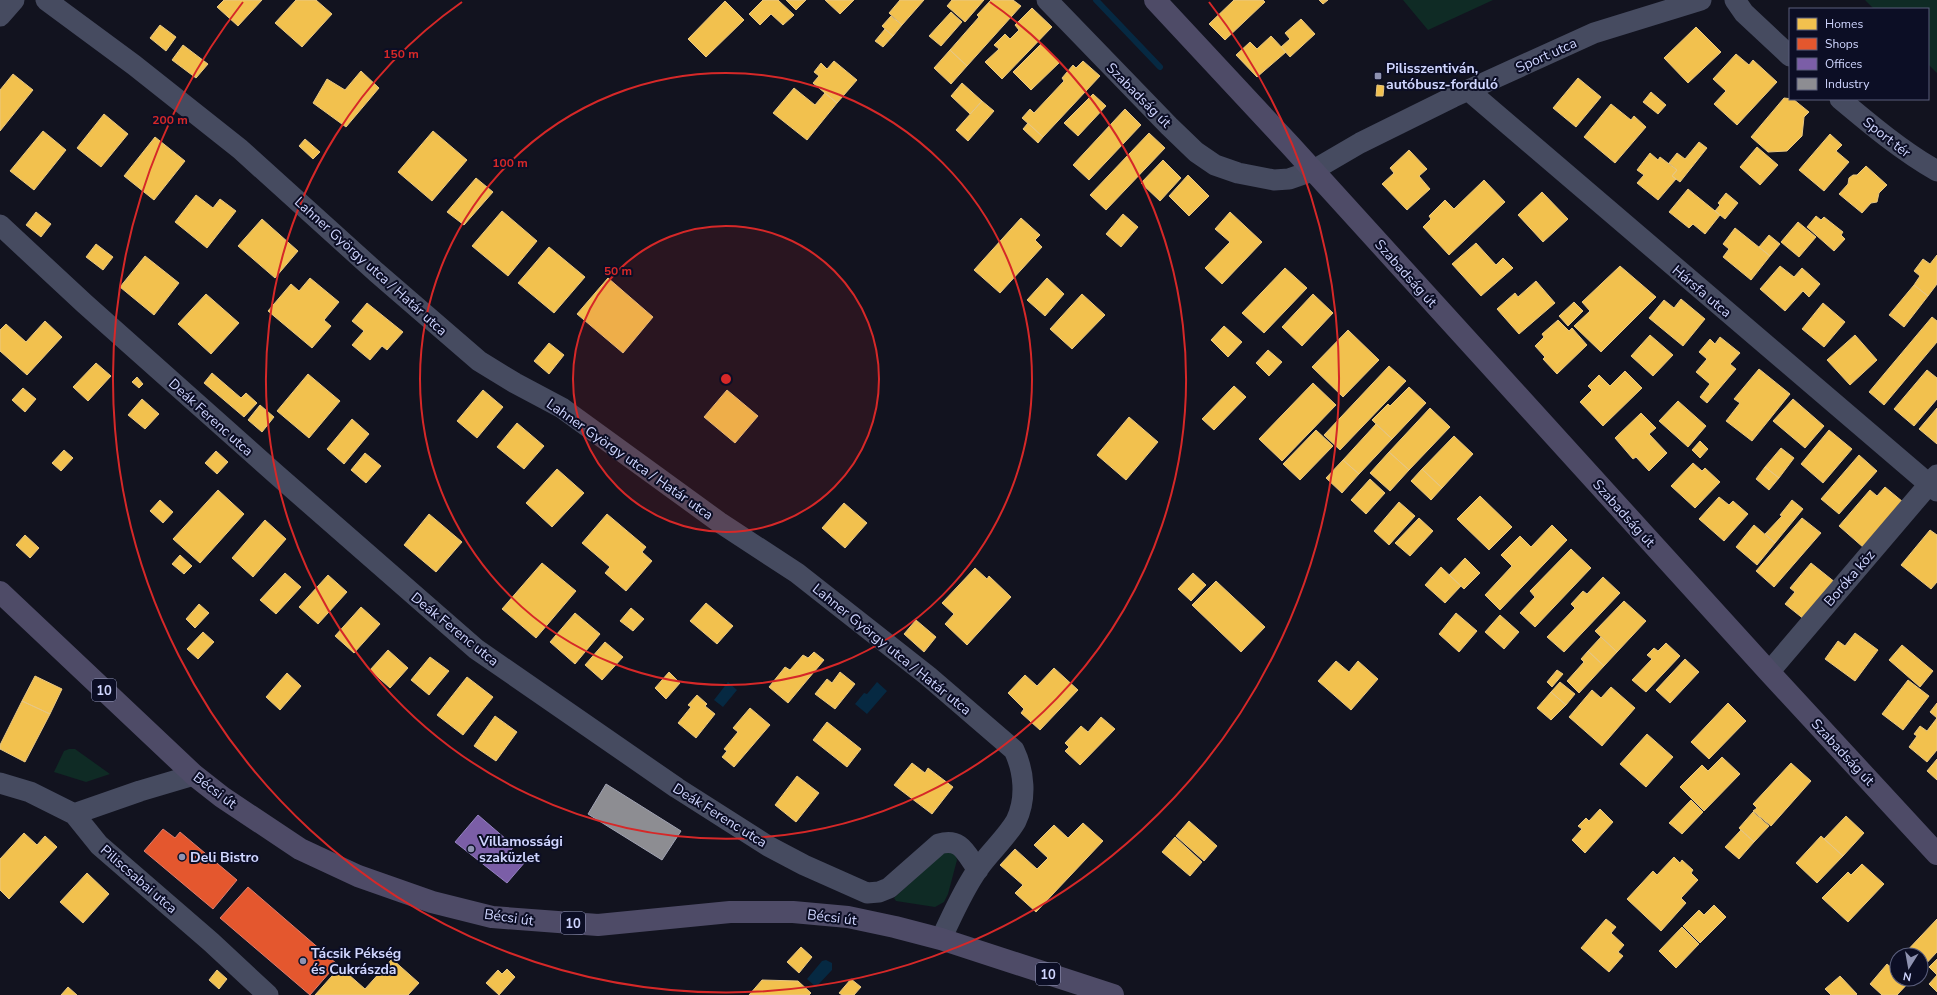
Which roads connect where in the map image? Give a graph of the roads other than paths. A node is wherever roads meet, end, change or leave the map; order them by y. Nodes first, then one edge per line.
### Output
1 (14, 0) edge
2 (46, 0) edge
3 (1047, 0) edge
4 (1155, 0) edge
5 (1701, 0) edge
6 (1735, 0) edge
7 (0, 16) edge
8 (1789, 55) edge
9 (1468, 90) junction
10 (1841, 100) edge
11 (1312, 171) junction
12 (1937, 171) edge
13 (0, 225) edge
14 (1934, 483) edge
15 (0, 592) edge
16 (1769, 672) junction
17 (194, 775) junction
18 (0, 783) edge
19 (74, 814) junction
20 (1937, 854) edge
21 (978, 870) junction
22 (941, 939) junction
23 (268, 995) edge
24 (1113, 995) edge

1 - 7 street
2 - 21 street, Lahner György utca / Határ utca
3 - 11 street, Szabadság út
4 - 11 main road, Szabadság út
5 - 9 street, Sport utca
6 - 8 street
9 - 11 street, Sport utca
9 - 14 street, Hársfa utca
10 - 12 street, Sport tér
11 - 16 main road, Szabadság út
13 - 21 street, Deák Ferenc utca
14 - 16 street, Boróka köz
15 - 17 main road, Bécsi út / 10
16 - 20 main road, Szabadság út
17 - 19 street
17 - 22 main road, Bécsi út / 10
18 - 19 street, Piliscsabai utca
19 - 23 street, Piliscsabai utca
21 - 22 street, Lahner György utca / Határ utca
22 - 24 main road, Bécsi út / 10

